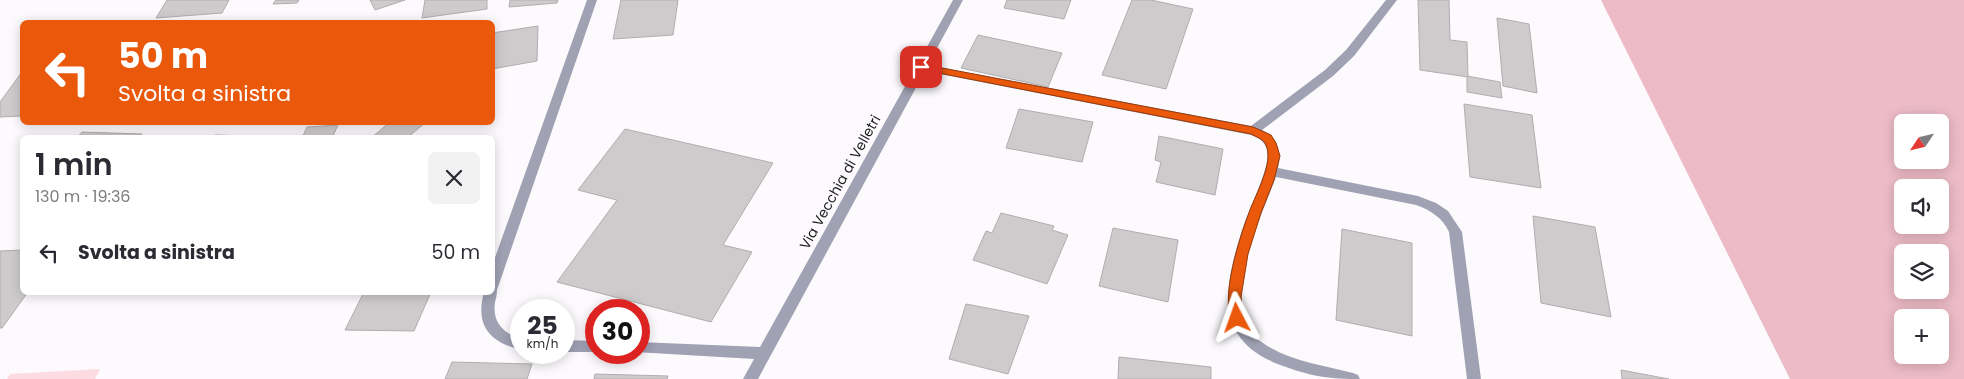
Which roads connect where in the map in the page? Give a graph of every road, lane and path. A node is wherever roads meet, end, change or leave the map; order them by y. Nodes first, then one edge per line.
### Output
1 (592, 0) edge
2 (958, 0) edge
3 (1392, 0) edge
4 (921, 67) junction
5 (1253, 131) junction
6 (1270, 171) junction
7 (495, 278) edge
8 (490, 295) edge
9 (510, 342) edge
10 (650, 348) edge
11 (763, 353) junction
12 (750, 379) edge
13 (1352, 379) edge
14 (1474, 379) edge

1 - 7 street
2 - 4 street, Via Vecchia di Velletri
3 - 5 street
4 - 5 street
4 - 11 street, Via Vecchia di Velletri
5 - 6 street
6 - 13 street
6 - 14 street
8 - 9 street
10 - 11 street
11 - 12 street, Via Vecchia di Velletri

